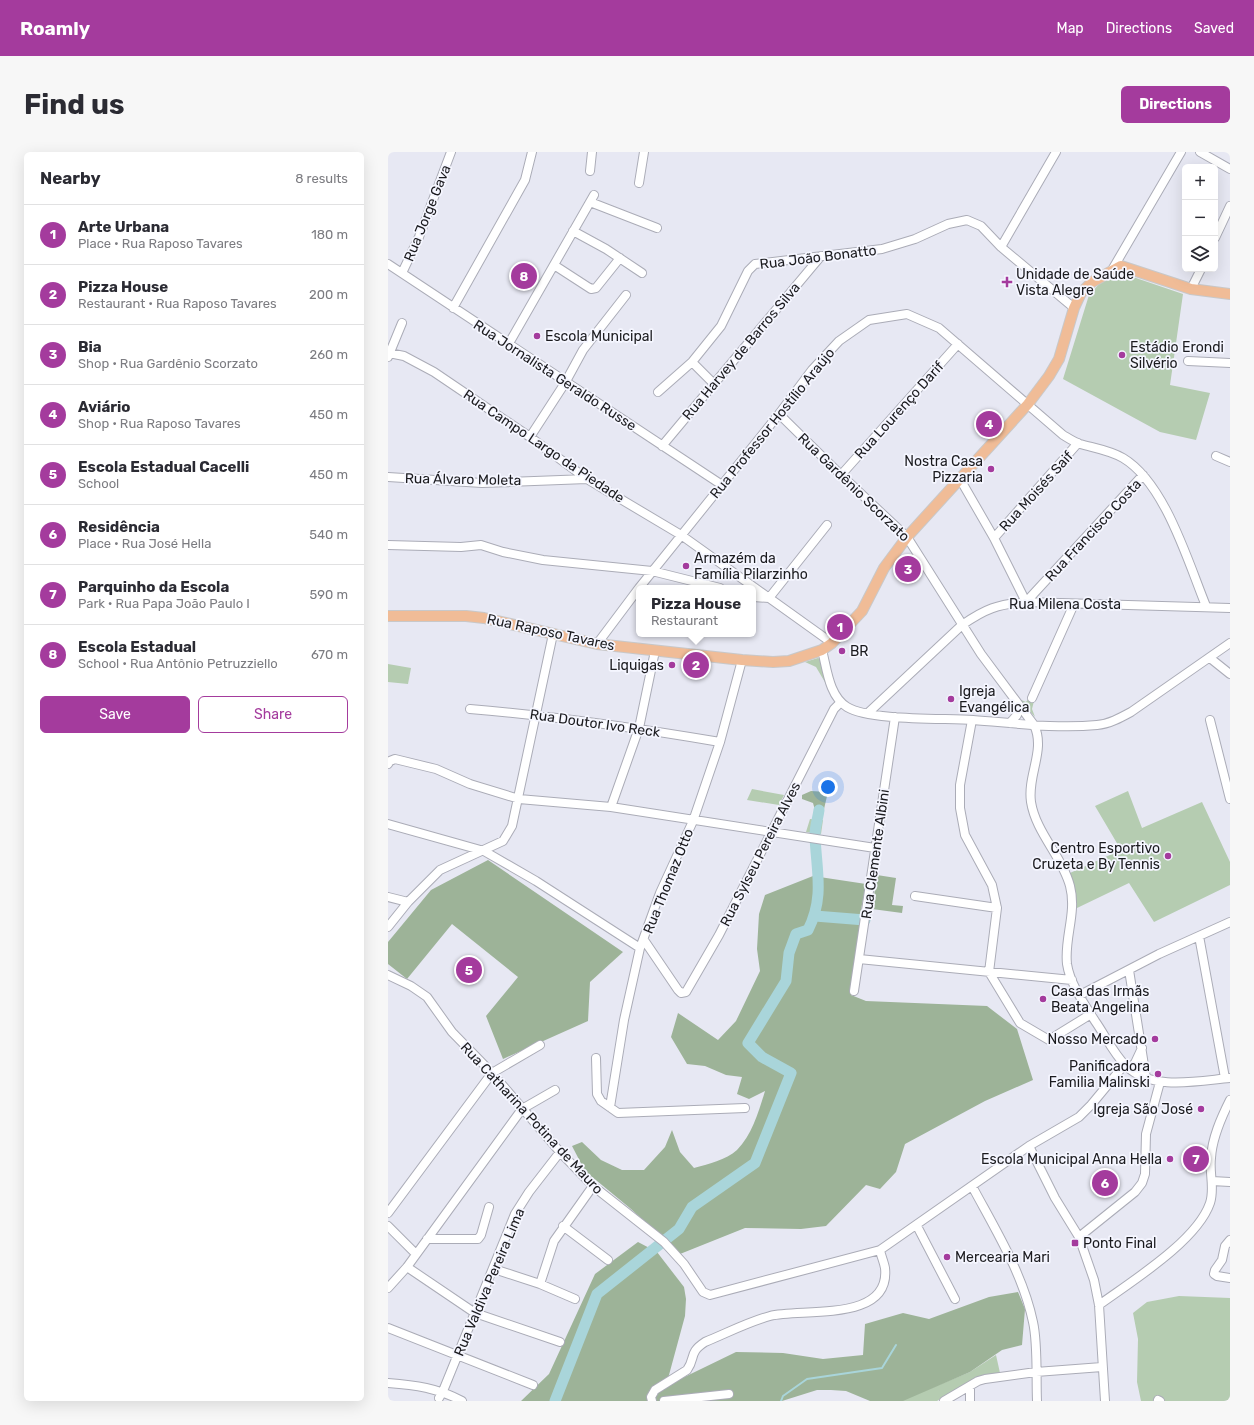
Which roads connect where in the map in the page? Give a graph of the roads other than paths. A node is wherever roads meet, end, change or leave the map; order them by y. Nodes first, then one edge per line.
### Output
1 (451, 152) edge
2 (532, 152) edge
3 (592, 152) edge
4 (644, 152) edge
5 (1056, 152) edge
6 (1181, 152) edge
7 (1200, 152) edge
8 (1230, 169) edge
9 (590, 171) dead end
10 (639, 183) dead end
11 (1230, 206) edge
12 (657, 228) dead end
13 (573, 231) junction
14 (1216, 236) edge
15 (1001, 247) junction
16 (820, 256) junction
17 (620, 258) junction
18 (388, 264) edge
19 (554, 264) junction
20 (1112, 270) junction
21 (642, 272) dead end
22 (1200, 272) edge
23 (402, 273) junction
24 (1191, 289) junction
25 (1230, 294) edge
26 (626, 295) dead end
27 (454, 308) junction
28 (1074, 308) junction
29 (402, 323) dead end
30 (958, 344) junction
31 (508, 345) junction
32 (389, 355) edge
33 (1188, 361) dead end
34 (692, 362) junction
35 (1230, 363) edge
36 (565, 383) junction
37 (714, 384) junction
38 (658, 392) dead end
39 (1028, 404) junction
40 (779, 414) junction
41 (530, 437) junction
42 (1078, 443) junction
43 (662, 446) junction
44 (1216, 456) dead end
45 (1230, 462) edge
46 (841, 475) junction
47 (1144, 475) junction
48 (388, 477) edge
49 (587, 479) junction
50 (960, 479) junction
51 (722, 485) junction
52 (827, 524) dead end
53 (681, 535) junction
54 (907, 537) junction
55 (994, 538) junction
56 (388, 545) edge
57 (652, 571) junction
58 (641, 585) edge
59 (708, 585) edge
60 (752, 585) edge
61 (756, 588) edge
62 (636, 592) edge
63 (756, 597) edge
64 (770, 598) junction
65 (1026, 602) junction
66 (1074, 604) junction
67 (1206, 606) junction
68 (1230, 608) edge
69 (388, 616) edge
70 (962, 625) junction
71 (553, 634) junction
72 (832, 643) junction
73 (1230, 643) edge
74 (597, 644) junction
75 (822, 650) junction
76 (655, 651) junction
77 (1210, 658) junction
78 (742, 660) junction
79 (1230, 674) edge
80 (1032, 698) dead end
81 (841, 702) junction
82 (1019, 706) junction
83 (470, 709) dead end
84 (868, 713) junction
85 (536, 714) junction
86 (895, 717) junction
87 (972, 720) junction
88 (1210, 720) dead end
89 (1010, 723) junction
90 (1034, 725) junction
91 (639, 728) junction
92 (720, 742) junction
93 (388, 764) edge
94 (519, 799) junction
95 (1230, 799) edge
96 (611, 807) junction
97 (693, 821) junction
98 (388, 824) edge
99 (772, 833) junction
100 (876, 848) junction
101 (488, 849) junction
102 (915, 896) dead end
103 (388, 897) edge
104 (408, 902) junction
105 (997, 908) junction
106 (1230, 922) edge
107 (388, 927) edge
108 (1199, 936) junction
109 (644, 940) junction
110 (640, 948) junction
111 (859, 959) junction
112 (1129, 970) junction
113 (989, 972) junction
114 (388, 975) edge
115 (1072, 980) junction
116 (854, 991) dead end
117 (1080, 995) junction
118 (1091, 1014) junction
119 (540, 1045) dead end
120 (1142, 1048) junction
121 (596, 1058) dead end
122 (1127, 1066) junction
123 (492, 1073) junction
124 (1146, 1078) junction
125 (1227, 1078) edge
126 (1160, 1082) junction
127 (555, 1090) dead end
128 (1230, 1100) edge
129 (610, 1107) junction
130 (522, 1108) junction
131 (745, 1108) dead end
132 (1029, 1146) junction
133 (560, 1152) junction
134 (1212, 1181) junction
135 (1230, 1182) edge
136 (593, 1186) junction
137 (972, 1186) junction
138 (489, 1207) dead end
139 (388, 1213) edge
140 (388, 1226) edge
141 (563, 1226) junction
142 (916, 1226) junction
143 (1078, 1237) junction
144 (427, 1238) junction
145 (1230, 1240) edge
146 (880, 1250) junction
147 (416, 1254) junction
148 (608, 1260) dead end
149 (407, 1267) junction
150 (494, 1269) junction
151 (1230, 1278) edge
152 (540, 1284) junction
153 (388, 1288) edge
154 (576, 1299) dead end
155 (955, 1299) dead end
156 (1099, 1304) junction
157 (475, 1313) junction
158 (388, 1328) edge
159 (560, 1342) dead end
160 (458, 1356) junction
161 (1102, 1367) junction
162 (1036, 1372) junction
163 (388, 1383) edge
164 (533, 1385) dead end
165 (970, 1386) junction
166 (441, 1394) junction
167 (729, 1394) dead end
168 (462, 1401) edge
169 (652, 1401) edge
170 (664, 1401) edge
171 (944, 1401) edge
172 (970, 1401) edge
173 (1037, 1401) edge
174 (1106, 1401) edge

1 - 23 street, Rua Jorge Gava
2 - 27 street
3 - 9 street
4 - 10 street
5 - 15 street
6 - 20 street
7 - 8 street
11 - 14 street
12 - 13 street
13 - 17 street
13 - 19 street
15 - 16 street, Rua João Bonatto
15 - 28 street
16 - 34 street, Rua João Bonatto
16 - 37 street, Rua Harvey de Barros Silva
17 - 19 street
17 - 21 street
18 - 23 street, Rua Jornalista Geraldo Russe
19 - 31 street
20 - 24 main road, Rua Raposo Tavares
20 - 28 main road, Rua Raposo Tavares
22 - 24 street
23 - 27 street, Rua Jornalista Geraldo Russe
24 - 25 main road, Rua Raposo Tavares
26 - 36 street
27 - 31 street, Rua Jornalista Geraldo Russe
28 - 39 main road, Rua Raposo Tavares
29 - 32 street
30 - 39 street, Rua Professor Hostílio Araújo
30 - 40 street, Rua Professor Hostílio Araújo
30 - 46 street, Rua Lourenço Darif
31 - 36 street, Rua Jornalista Geraldo Russe
32 - 41 street, Rua Campo Largo da Piedade
33 - 35 street
34 - 37 street
34 - 38 street, Rua João Bonatto
36 - 41 street
36 - 43 street, Rua Jornalista Geraldo Russe
37 - 43 street, Rua Harvey de Barros Silva
39 - 42 street, Rua Professor Hostílio Araújo
39 - 50 main road, Rua Raposo Tavares
40 - 46 street, Rua Gardênio Scorzato
40 - 51 street, Rua Professor Hostílio Araújo
41 - 49 street, Rua Campo Largo da Piedade
42 - 47 street, Rua Professor Hostílio Araújo
42 - 55 street, Rua Moisés Saif
43 - 51 street, Rua Jornalista Geraldo Russe
44 - 45 street
46 - 54 street, Rua Gardênio Scorzato
47 - 65 street, Rua Francisco Costa
47 - 67 street, Rua Professor Hostílio Araújo
48 - 49 street, Rua Álvaro Moleta
49 - 53 street, Rua Campo Largo da Piedade
50 - 54 main road, Rua Raposo Tavares
50 - 55 street
51 - 53 street, Rua Professor Hostílio Araújo
52 - 64 street
53 - 57 street, Rua Professor Hostílio Araújo
53 - 60 street, Rua Campo Largo da Piedade
54 - 70 street, Rua Gardênio Scorzato
54 - 72 main road, Rua Raposo Tavares
55 - 65 street
56 - 57 street
57 - 58 street, Rua Professor Hostílio Araújo
57 - 59 street
61 - 64 street, Rua Campo Largo da Piedade
62 - 74 street, Rua Professor Hostílio Araújo
63 - 64 street
64 - 72 street, Rua Campo Largo da Piedade
65 - 66 street, Rua Milena Costa
65 - 70 street, Rua Milena Costa
66 - 67 street, Rua Milena Costa
66 - 80 street
67 - 68 street, Rua Milena Costa
69 - 71 main road, Rua Raposo Tavares
70 - 82 street, Rua Gardênio Scorzato
70 - 84 street, Rua Milena Costa
71 - 74 main road, Rua Raposo Tavares
71 - 85 street
72 - 75 main road, Rua Raposo Tavares
73 - 77 street
74 - 76 main road, Rua Raposo Tavares
75 - 78 main road, Rua Raposo Tavares
75 - 81 street
76 - 78 main road, Rua Raposo Tavares
76 - 91 street
77 - 79 street
77 - 90 street
78 - 92 street, Rua Thomaz Otto
81 - 84 street
81 - 99 street, Rua Sylseu Pereira Alves
82 - 89 street
82 - 90 street, Rua Gardênio Scorzato
83 - 85 street, Rua Doutor Ivo Reck
84 - 86 street
85 - 91 street, Rua Doutor Ivo Reck
85 - 94 street
86 - 87 street
86 - 100 street, Rua Clemente Albini
87 - 89 street
87 - 105 street
88 - 95 street
89 - 90 street
90 - 115 street, Rua Gardênio Scorzato
91 - 92 street, Rua Doutor Ivo Reck
91 - 96 street
92 - 97 street, Rua Thomaz Otto
93 - 94 street
94 - 96 street
94 - 101 street
96 - 97 street
97 - 99 street
97 - 109 street, Rua Thomaz Otto
98 - 101 street
99 - 100 street
99 - 109 street, Rua Sylseu Pereira Alves
100 - 111 street, Rua Clemente Albini
101 - 104 street
101 - 110 street
102 - 105 street
103 - 104 street
104 - 107 street
105 - 113 street
106 - 108 street
108 - 112 street
108 - 125 street
109 - 110 street, Rua Thomaz Otto
110 - 129 street, Rua Thomaz Otto
111 - 113 street
111 - 116 street, Rua Clemente Albini
112 - 117 street
112 - 120 street
113 - 115 street
113 - 118 street
114 - 123 street, Rua Catharina Potina de Mauro
115 - 117 street, Rua Gardênio Scorzato
117 - 118 street, Rua Gardênio Scorzato
118 - 122 street, Rua Gardênio Scorzato
119 - 123 street
120 - 122 street
120 - 124 street
121 - 129 street
122 - 124 street, Rua Gardênio Scorzato
122 - 132 street
123 - 130 street, Rua Catharina Potina de Mauro
123 - 139 street
124 - 126 street, Rua Gardênio Scorzato
125 - 126 street, Rua Gardênio Scorzato
126 - 143 street
127 - 130 street
128 - 134 street
129 - 131 street
130 - 133 street, Rua Catharina Potina de Mauro
130 - 144 street
132 - 137 street
132 - 143 street
133 - 136 street, Rua Catharina Potina de Mauro
133 - 150 street, Rua Valdiva Pereira Lima
134 - 135 street
134 - 156 street
136 - 141 street
136 - 146 street, Rua Catharina Potina de Mauro
137 - 142 street
137 - 162 street
138 - 144 street
140 - 147 street
141 - 148 street
141 - 152 street
142 - 146 street
142 - 155 street
143 - 156 street
144 - 147 street
145 - 151 street
146 - 169 street
147 - 149 street
149 - 153 street
149 - 157 street
150 - 152 street
150 - 157 street, Rua Valdiva Pereira Lima
152 - 154 street
156 - 161 street
157 - 159 street
157 - 160 street, Rua Valdiva Pereira Lima
158 - 160 street
160 - 164 street
160 - 166 street, Rua Valdiva Pereira Lima
161 - 162 street
161 - 174 street
162 - 165 street
162 - 173 street
163 - 166 street
165 - 171 street
165 - 172 street
166 - 168 street
167 - 170 street

